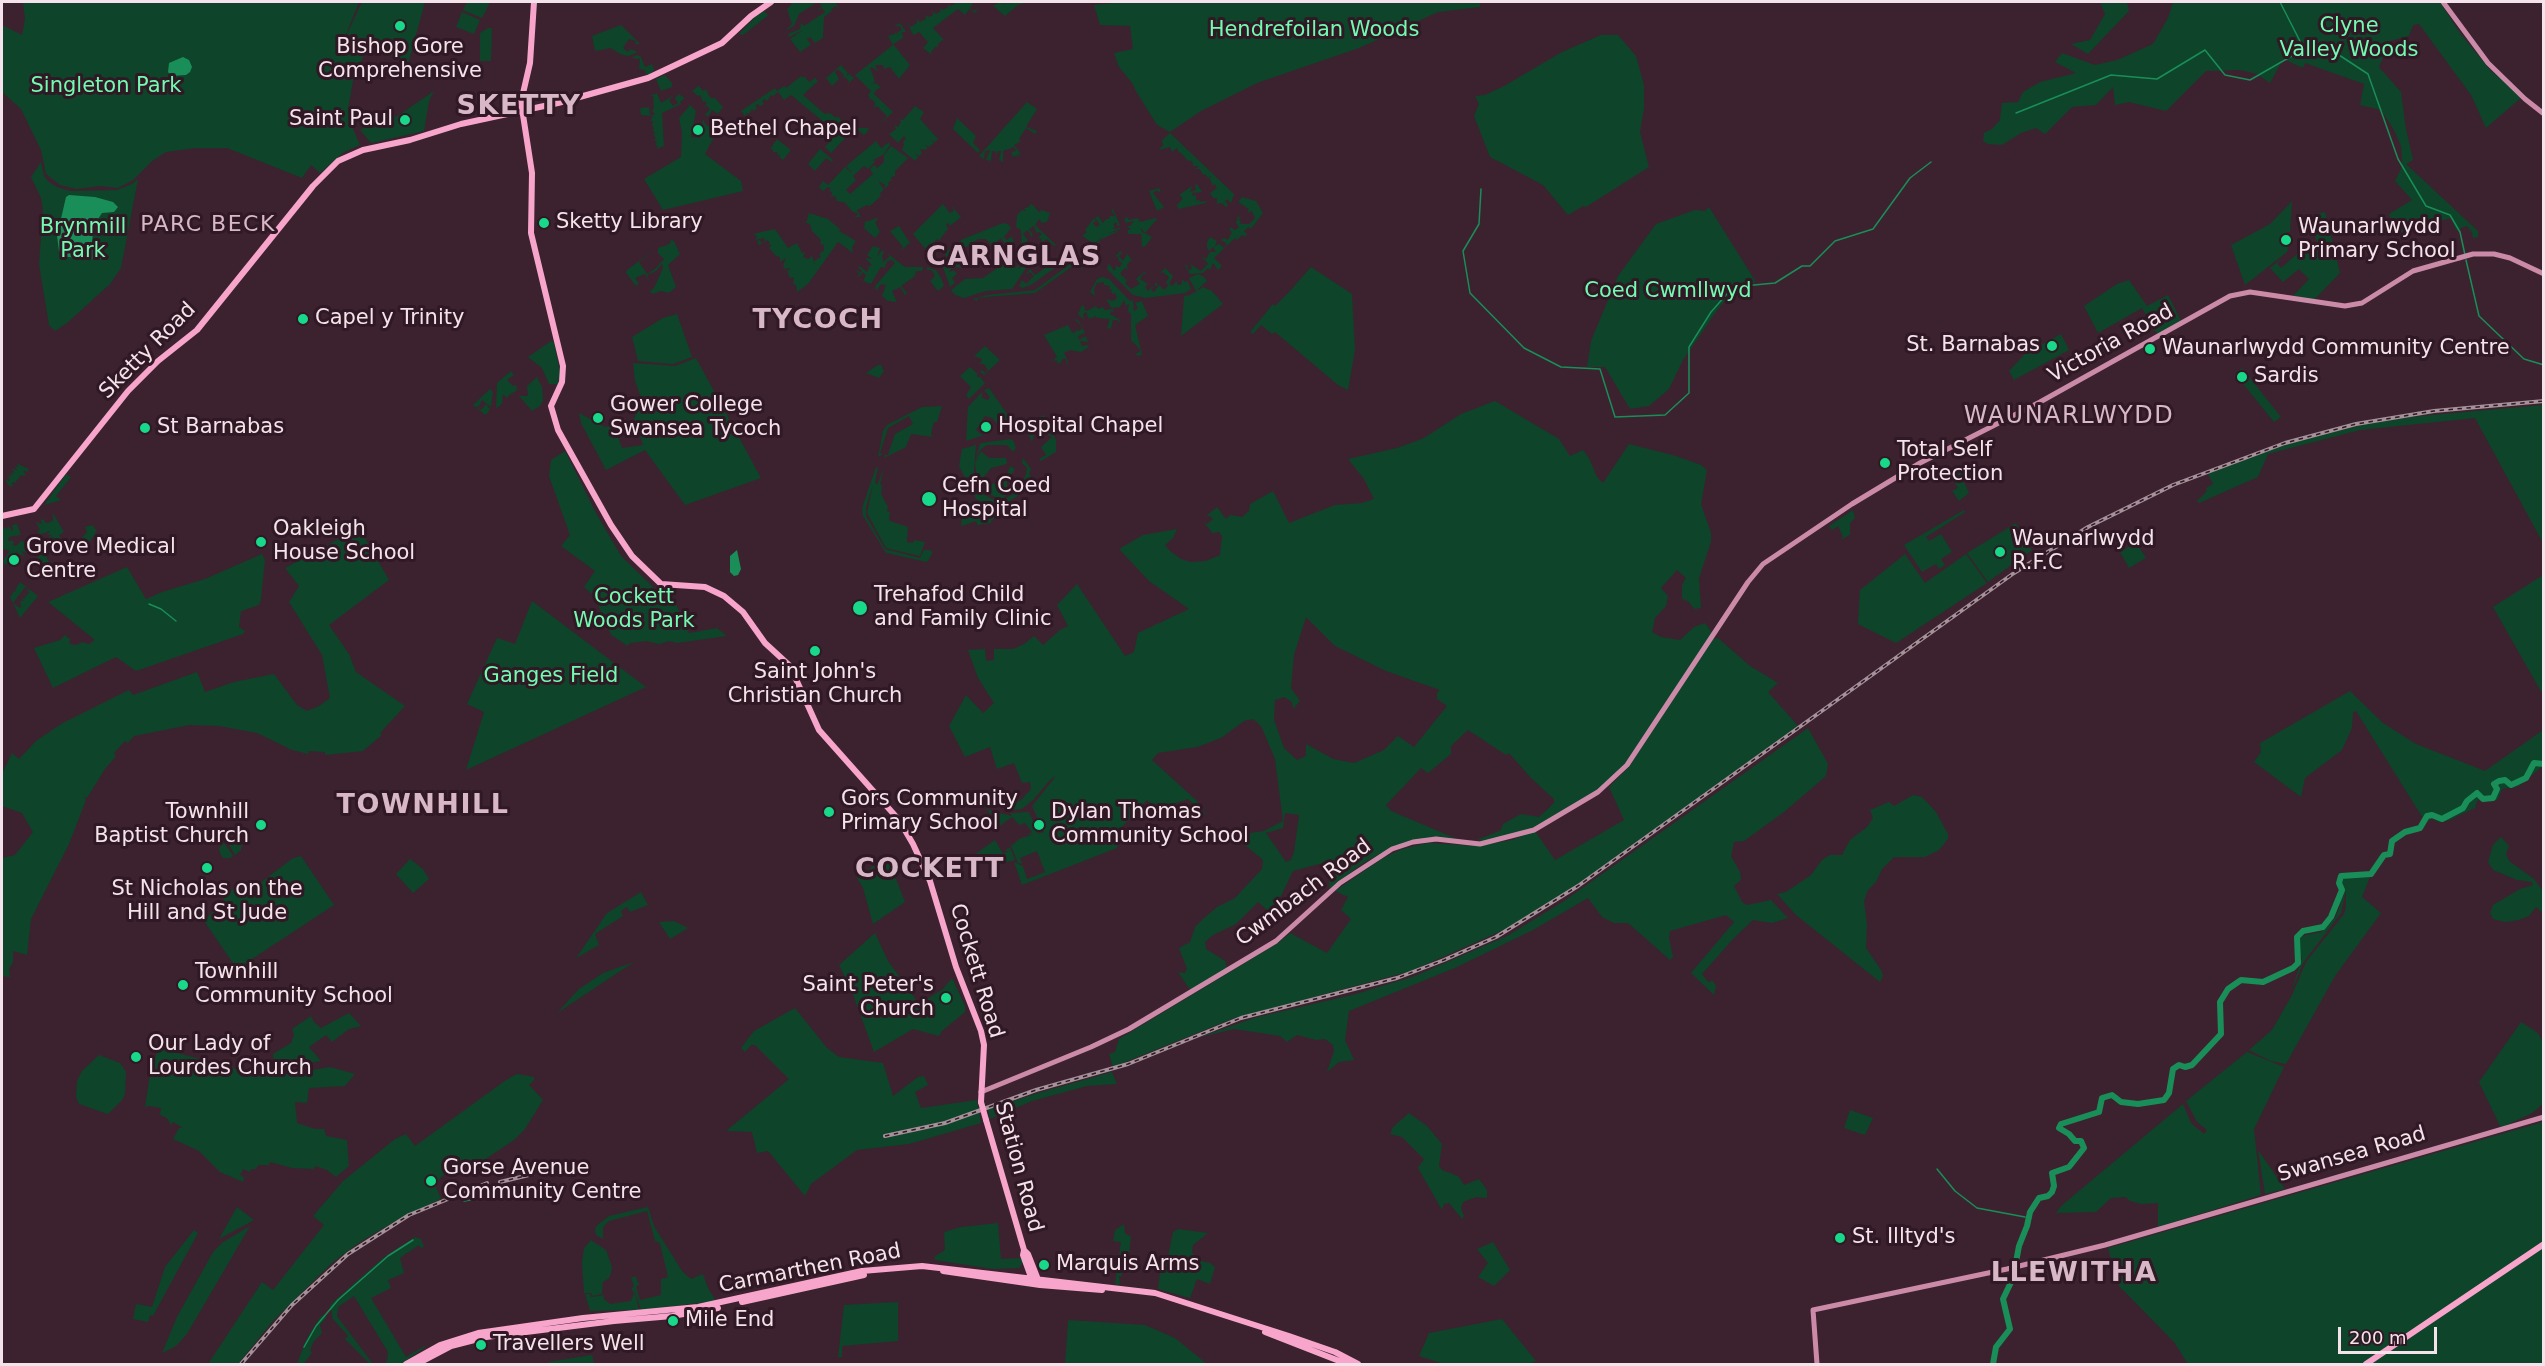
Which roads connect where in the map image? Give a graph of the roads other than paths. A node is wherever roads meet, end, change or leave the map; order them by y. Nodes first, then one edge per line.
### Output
1 (534, 2) edge
2 (771, 2) edge
3 (2443, 2) edge
4 (524, 110) junction
5 (2544, 114) edge
6 (2544, 274) edge
7 (558, 393) junction
8 (553, 414) junction
9 (1852, 504) joint
10 (2, 516) edge
11 (981, 1092) junction
12 (2544, 1117) edge
13 (2544, 1244) edge
14 (1024, 1250) junction
15 (1026, 1263) junction
16 (1010, 1276) junction
17 (1036, 1282) junction
18 (406, 1365) edge
19 (417, 1365) edge
20 (1347, 1365) edge
21 (1359, 1365) edge
22 (1817, 1365) edge
23 (2366, 1365) edge

1 - 4 main road
2 - 4 main road, Sketty Road
3 - 5 main road
4 - 7 main road
4 - 10 main road, Sketty Road
6 - 9 main road, Victoria Road
7 - 8 main road
7 - 8 main road, Cockett Road
8 - 11 main road, Cockett Road
9 - 11 main road, Cwmbach Road
11 - 14 main road, Station Road, bridge
12 - 22 main road, Swansea Road
13 - 23 main road
14 - 15 main road, Station Road
14 - 17 main road, Station Road
15 - 16 main road
15 - 17 main road, Station Road
16 - 17 main road, Carmarthen Road
16 - 18 main road, Carmarthen Road
17 - 19 main road, Carmarthen Road
17 - 20 main road, Carmarthen Road
17 - 21 main road, Carmarthen Road

